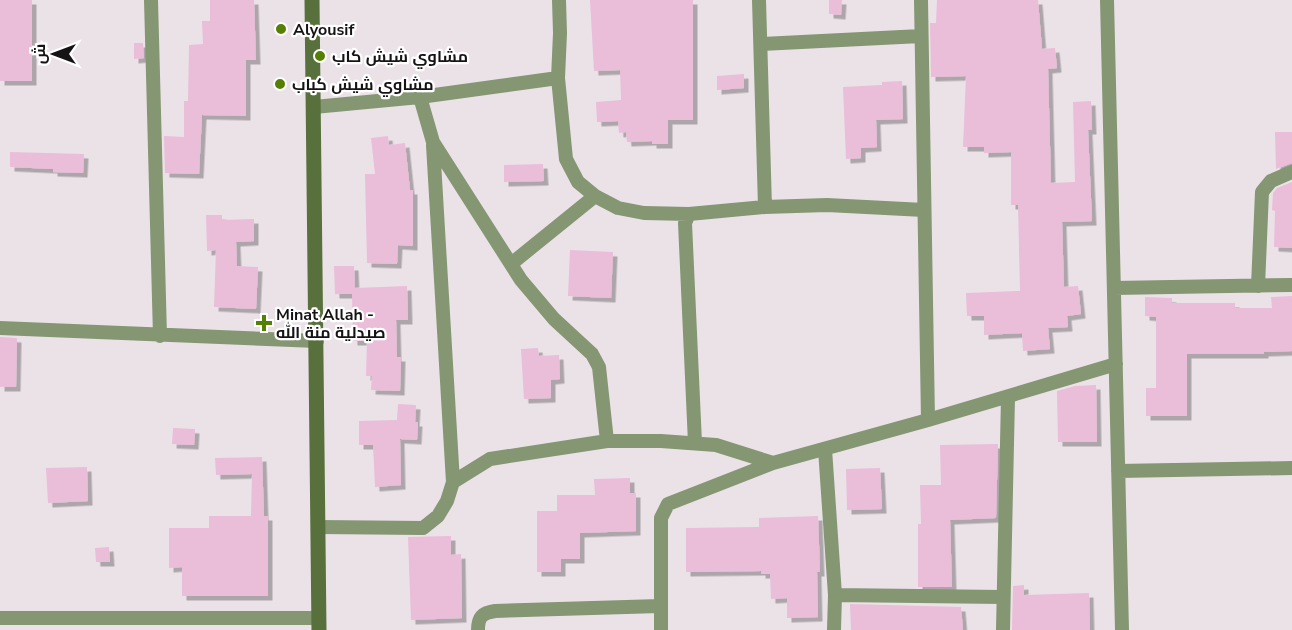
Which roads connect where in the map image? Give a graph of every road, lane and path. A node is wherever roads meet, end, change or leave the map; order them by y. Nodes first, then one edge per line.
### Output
1 (151, 0) edge
2 (312, 0) edge
3 (559, 0) edge
4 (759, 0) edge
5 (921, 0) edge
6 (1107, 0) edge
7 (921, 36) junction
8 (761, 44) junction
9 (558, 78) junction
10 (420, 97) junction
11 (314, 107) junction
12 (433, 142) junction
13 (1292, 172) edge
14 (596, 196) junction
15 (765, 207) junction
16 (924, 210) junction
17 (689, 214) junction
18 (511, 264) junction
19 (1292, 285) edge
20 (1258, 286) junction
21 (1114, 288) junction
22 (0, 328) edge
23 (160, 336) junction
24 (317, 341) junction
25 (1116, 364) junction
26 (1008, 397) junction
27 (928, 420) junction
28 (607, 441) junction
29 (695, 443) junction
30 (825, 448) junction
31 (772, 463) junction
32 (1292, 468) edge
33 (1118, 471) junction
34 (453, 482) junction
35 (318, 527) junction
36 (835, 595) junction
37 (1002, 597) junction
38 (660, 606) junction
39 (8, 622) edge
40 (319, 624) edge
41 (478, 630) edge
42 (661, 630) edge
43 (834, 630) edge
44 (1003, 630) edge
45 (1122, 630) edge

1 - 23 street
2 - 11 street
3 - 9 street
4 - 8 street
5 - 7 street
6 - 21 street
7 - 8 street
7 - 16 street
8 - 15 street
9 - 10 street
9 - 14 street
10 - 11 street
10 - 12 street
11 - 24 street
12 - 18 street
12 - 34 street
13 - 20 street
14 - 17 street
14 - 18 street
15 - 16 street
15 - 17 street
16 - 27 street
17 - 29 street
18 - 28 street
19 - 20 street
20 - 21 street
21 - 25 street
22 - 23 street
23 - 24 street
24 - 35 street
25 - 26 street
25 - 33 street
26 - 27 street
26 - 37 street
27 - 30 street
28 - 29 street
28 - 34 street
29 - 31 street
30 - 31 street
30 - 36 street
31 - 38 street
32 - 33 street
33 - 45 street
34 - 35 street
35 - 40 street
36 - 37 street
36 - 43 street
37 - 44 street
38 - 41 street
38 - 42 street
39 - 40 street

